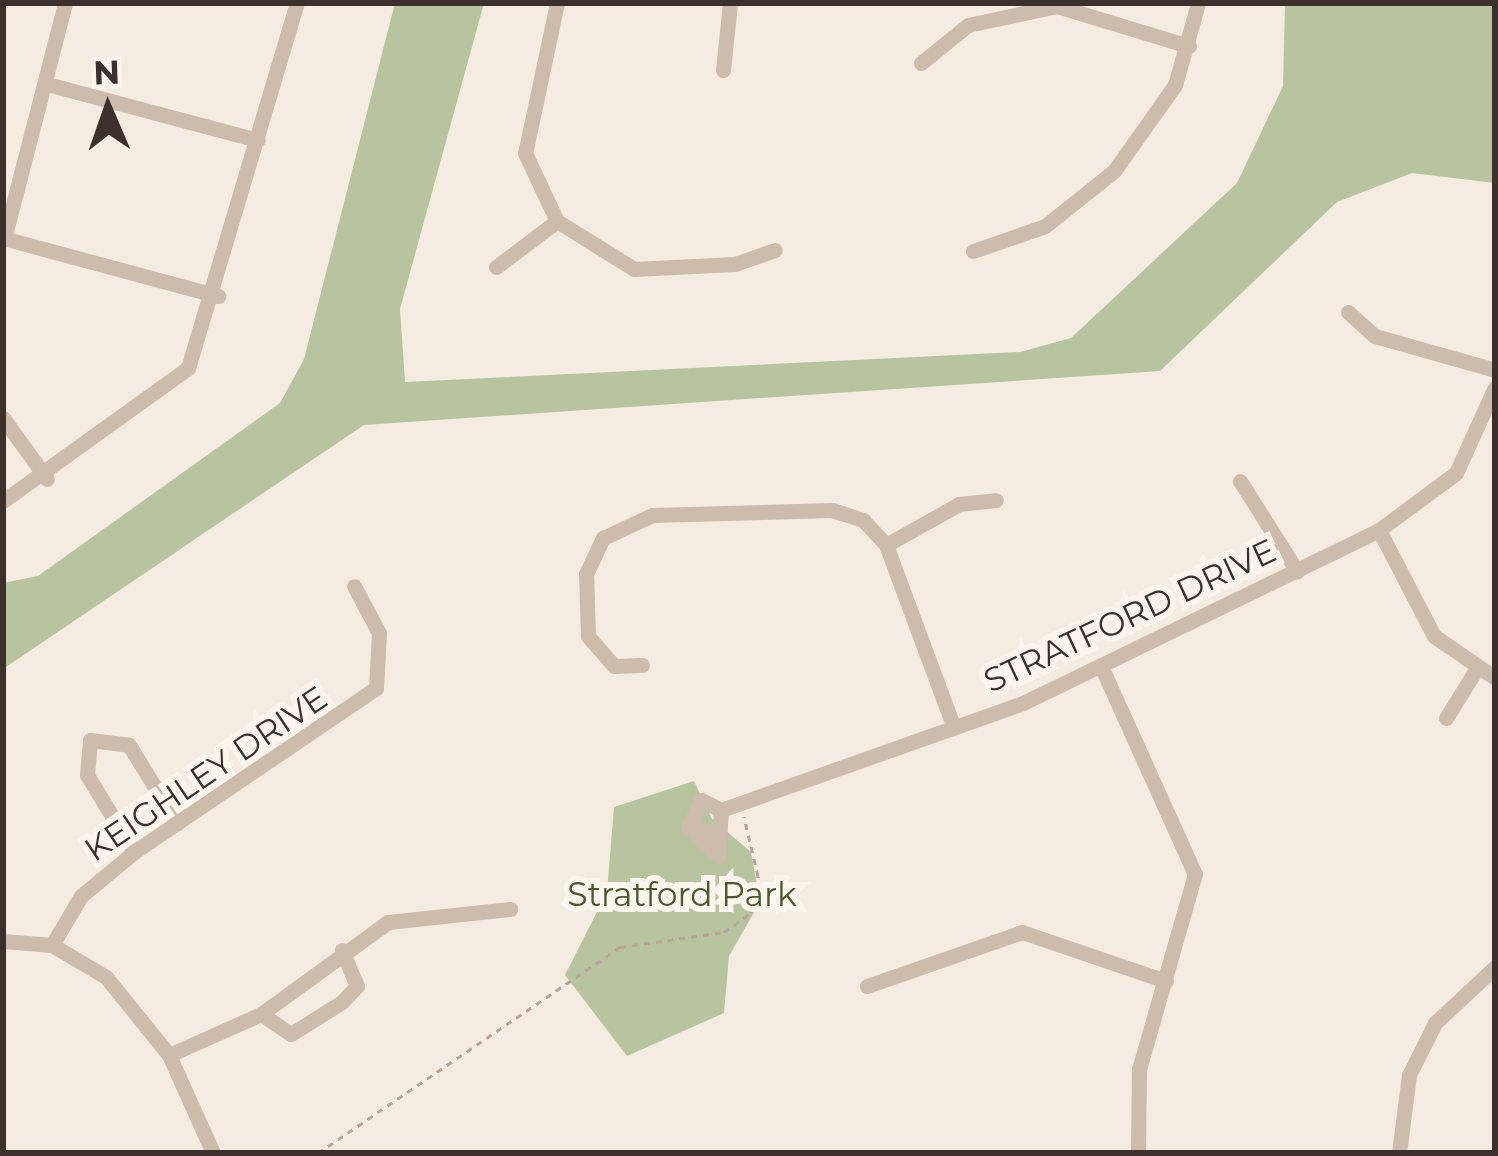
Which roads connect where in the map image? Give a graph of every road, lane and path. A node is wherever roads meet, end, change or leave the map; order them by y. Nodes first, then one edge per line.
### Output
1 (65, 3) edge
2 (297, 3) edge
3 (557, 3) edge
4 (730, 3) edge
5 (1198, 3) edge
6 (1189, 46) junction
7 (921, 63) dead end
8 (723, 70) dead end
9 (47, 85) junction
10 (258, 140) junction
11 (556, 221) junction
12 (4, 239) edge
13 (775, 250) dead end
14 (973, 251) dead end
15 (496, 267) dead end
16 (218, 296) junction
17 (1348, 312) dead end
18 (1495, 370) edge
19 (1495, 387) edge
20 (3, 418) edge
21 (47, 479) junction
22 (1240, 481) dead end
23 (996, 500) dead end
24 (3, 501) edge
25 (1379, 530) junction
26 (886, 545) junction
27 (1297, 571) junction
28 (354, 586) dead end
29 (642, 665) dead end
30 (1101, 666) junction
31 (1474, 673) junction
32 (1495, 678) edge
33 (1445, 718) dead end
34 (954, 728) junction
35 (740, 803) junction
36 (721, 810) junction
37 (176, 823) junction
38 (134, 852) junction
39 (509, 909) dead end
40 (3, 941) edge
41 (52, 945) junction
42 (342, 950) junction
43 (1495, 967) edge
44 (1166, 981) junction
45 (867, 986) dead end
46 (261, 1014) junction
47 (169, 1055) junction
48 (213, 1153) edge
49 (318, 1153) edge
50 (1138, 1153) edge
51 (1400, 1153) edge

1 - 9 street
2 - 10 street
3 - 11 street
4 - 8 street
5 - 6 street
6 - 7 street
6 - 14 street
9 - 10 street
9 - 12 street
10 - 16 street
11 - 13 street
11 - 15 street
12 - 16 street
16 - 21 street
17 - 18 street
19 - 25 street, STRATFORD DRIVE
20 - 21 street
21 - 24 street
22 - 27 street
23 - 26 street
25 - 27 street, STRATFORD DRIVE
25 - 31 street
26 - 29 street
26 - 34 street
27 - 30 street, STRATFORD DRIVE
28 - 37 street, KEIGHLEY DRIVE
30 - 34 street, STRATFORD DRIVE
30 - 44 street
31 - 32 street
31 - 33 street
34 - 35 street, STRATFORD DRIVE
35 - 36 street, STRATFORD DRIVE
35 - 49 path
36 - 36 street, STRATFORD DRIVE
37 - 38 street, KEIGHLEY DRIVE
37 - 38 street
38 - 41 street, KEIGHLEY DRIVE
39 - 42 street
40 - 41 street
41 - 47 street
42 - 46 street
42 - 46 street
43 - 51 street
44 - 45 street
44 - 50 street
46 - 47 street
47 - 48 street

